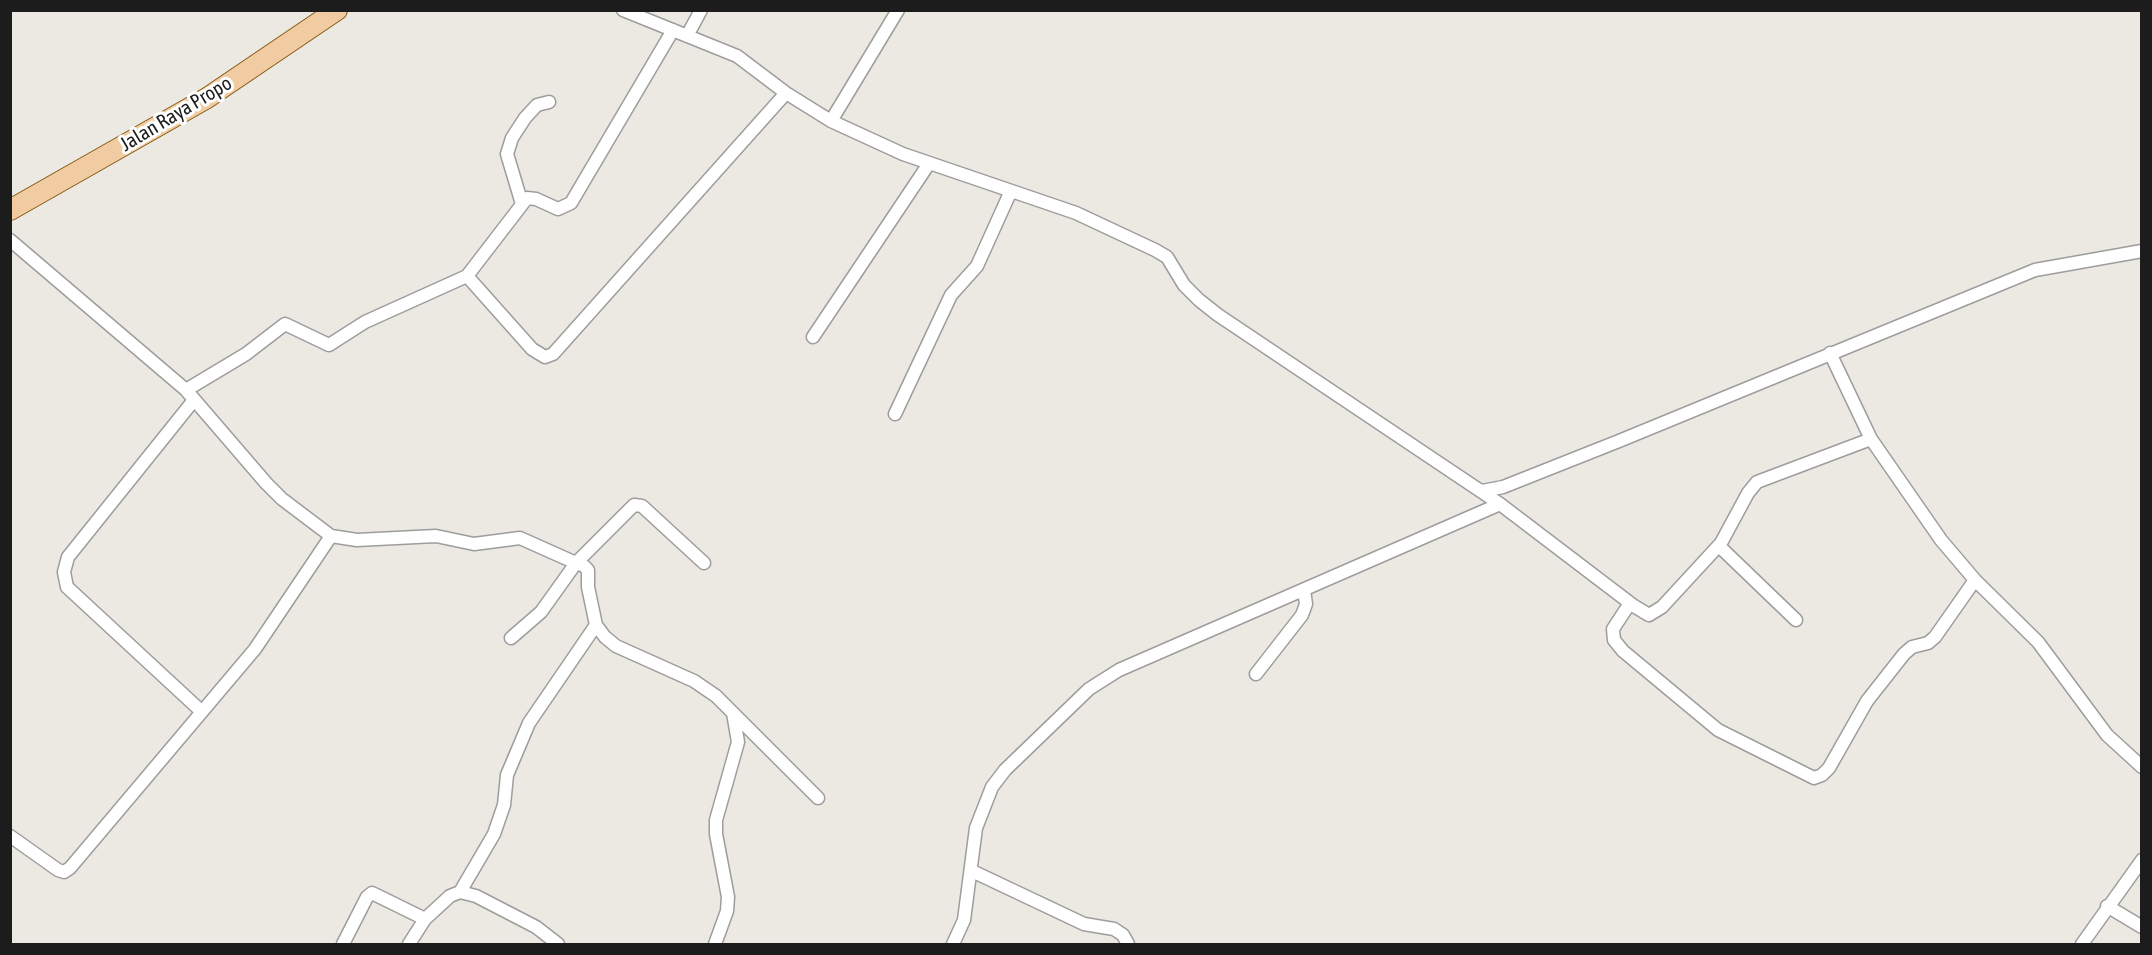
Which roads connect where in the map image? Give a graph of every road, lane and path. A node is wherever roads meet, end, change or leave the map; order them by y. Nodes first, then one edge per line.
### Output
1 (337, 10) edge
2 (623, 10) edge
3 (701, 10) edge
4 (898, 10) edge
5 (673, 30) junction
6 (687, 36) junction
7 (786, 93) junction
8 (549, 102) dead end
9 (831, 121) junction
10 (928, 165) junction
11 (1010, 193) junction
12 (522, 204) junction
13 (10, 210) edge
14 (10, 240) edge
15 (2142, 251) edge
16 (467, 276) junction
17 (813, 337) dead end
18 (1830, 353) junction
19 (190, 395) junction
20 (895, 414) dead end
21 (1871, 440) junction
22 (1482, 491) junction
23 (1500, 504) junction
24 (331, 536) junction
25 (1719, 546) junction
26 (576, 562) junction
27 (704, 563) dead end
28 (1975, 580) junction
29 (1304, 590) junction
30 (1630, 603) junction
31 (1796, 620) dead end
32 (596, 625) junction
33 (511, 638) dead end
34 (1256, 674) dead end
35 (201, 711) junction
36 (733, 713) junction
37 (2142, 767) edge
38 (818, 798) dead end
39 (10, 836) edge
40 (2142, 860) edge
41 (972, 872) junction
42 (460, 892) junction
43 (2107, 906) junction
44 (425, 919) junction
45 (2142, 927) edge
46 (343, 945) edge
47 (409, 945) edge
48 (558, 945) edge
49 (716, 945) edge
50 (953, 945) edge
51 (1128, 945) edge
52 (2082, 945) edge

1 - 13 main road, Jalan Raya Propo
2 - 5 street
3 - 6 street
4 - 9 street
5 - 6 street
5 - 12 street
6 - 7 street
7 - 9 street
7 - 16 street
8 - 12 street
9 - 10 street
10 - 11 street
10 - 17 street
11 - 20 street
11 - 22 street
12 - 16 street
14 - 19 street
15 - 18 street
16 - 19 street
18 - 21 street
18 - 22 street
19 - 24 street
19 - 35 street
21 - 25 street
21 - 28 street
22 - 23 street
23 - 29 street
23 - 30 street
24 - 26 street
24 - 35 street
25 - 30 street
25 - 31 street
26 - 27 street
26 - 32 street
26 - 33 street
28 - 30 street
28 - 37 street
29 - 34 street
29 - 41 street
32 - 36 street
32 - 42 street
35 - 39 street
36 - 38 street
36 - 49 street
40 - 43 street
41 - 50 street
41 - 51 street
42 - 44 street
42 - 48 street
43 - 45 street
43 - 52 street
44 - 46 street
44 - 47 street

